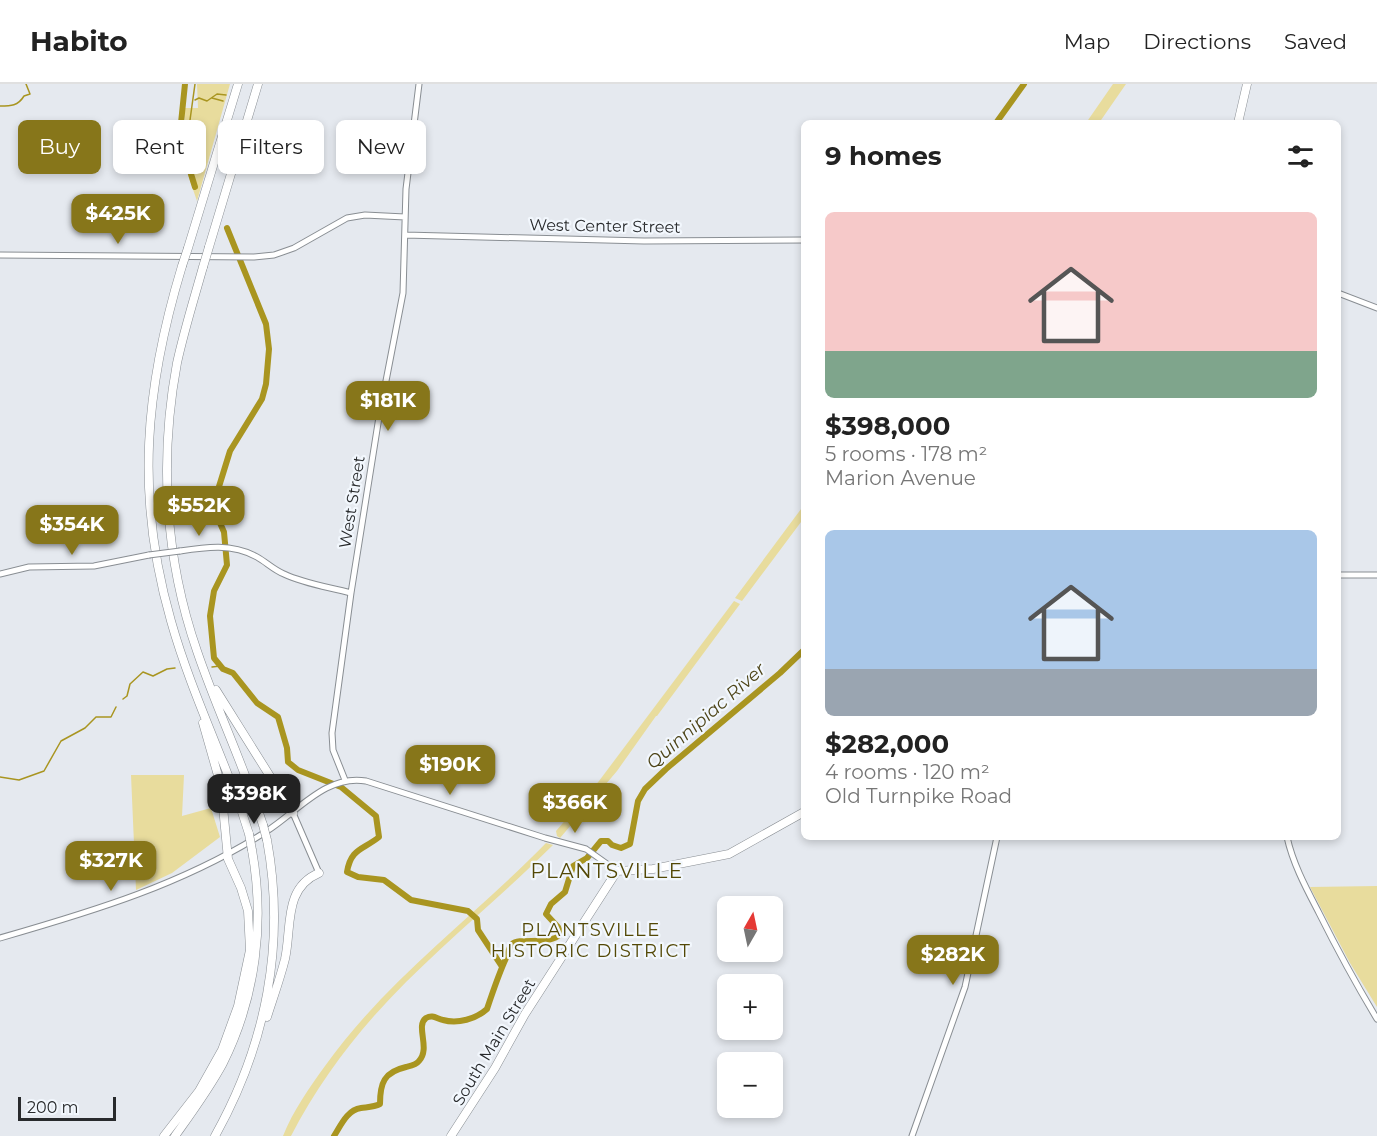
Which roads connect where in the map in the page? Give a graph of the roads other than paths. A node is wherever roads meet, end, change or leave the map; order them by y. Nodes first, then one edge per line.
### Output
1 (238, 84) edge
2 (258, 84) edge
3 (419, 84) edge
4 (1247, 84) edge
5 (1239, 120) edge
6 (405, 217) junction
7 (405, 235) junction
8 (801, 240) edge
9 (0, 255) edge
10 (1341, 294) edge
11 (1377, 308) edge
12 (0, 574) edge
13 (1341, 574) edge
14 (1377, 575) edge
15 (351, 592) junction
16 (197, 651) junction
17 (188, 672) junction
18 (345, 780) junction
19 (293, 813) junction
20 (801, 814) edge
21 (996, 840) edge
22 (1288, 840) edge
23 (227, 855) junction
24 (617, 871) junction
25 (319, 873) joint
26 (0, 938) edge
27 (1377, 1019) edge
28 (242, 1080) junction
29 (164, 1136) edge
30 (174, 1136) edge
31 (215, 1136) edge
32 (451, 1136) edge
33 (912, 1136) edge

1 - 17 highway, bridge
2 - 16 highway, bridge
3 - 6 main road, West Street
4 - 5 highway
6 - 7 main road, West Street
6 - 9 main road
7 - 8 main road, West Center Street
7 - 15 main road, West Street
10 - 11 main road
12 - 15 main road, bridge
13 - 14 main road
15 - 18 main road, West Street
16 - 19 highway
16 - 28 highway, bridge
17 - 23 highway
17 - 30 highway, bridge
18 - 19 main road
18 - 24 main road
19 - 23 main road
19 - 25 main road
20 - 24 highway
21 - 33 main road
22 - 27 main road
23 - 26 main road
23 - 29 highway
24 - 32 highway, South Main Street
25 - 28 highway
28 - 31 highway

